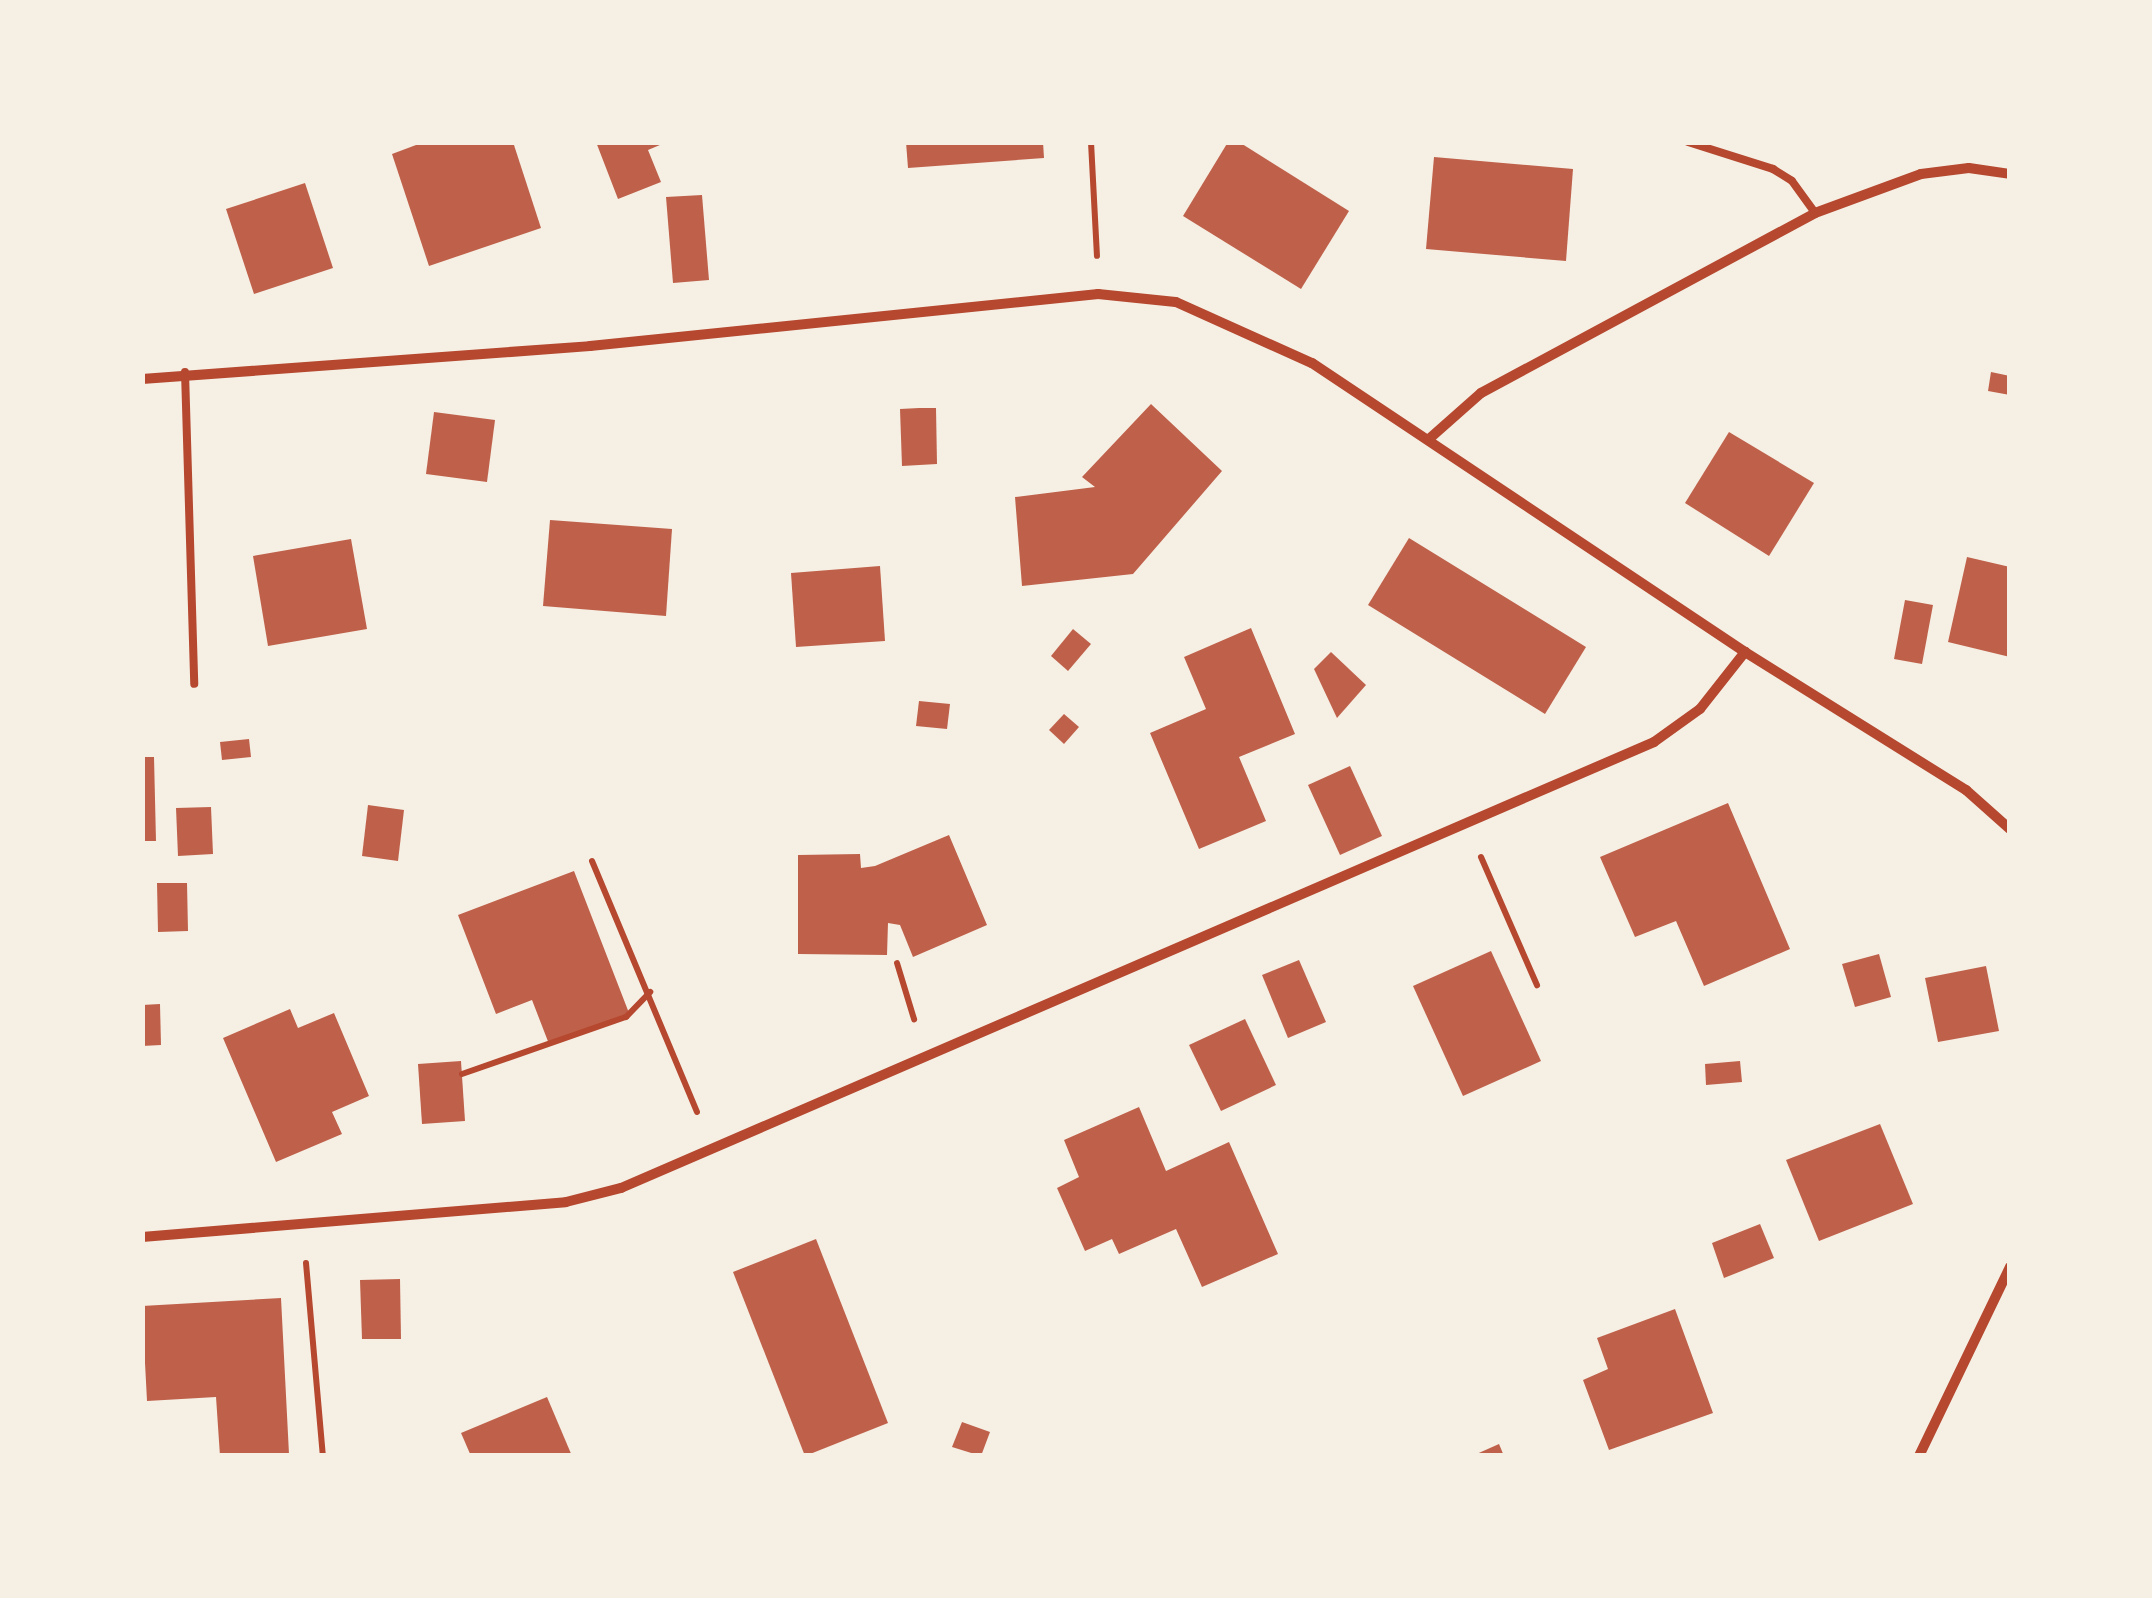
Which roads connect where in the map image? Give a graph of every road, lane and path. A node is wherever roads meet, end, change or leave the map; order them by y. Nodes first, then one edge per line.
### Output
1 (1090, 142) edge
2 (1688, 142) edge
3 (2010, 174) edge
4 (1815, 213) junction
5 (1098, 294) junction
6 (185, 372) junction
7 (142, 379) edge
8 (1429, 439) junction
9 (1745, 652) junction
10 (194, 684) dead end
11 (1466, 822) junction
12 (2010, 829) edge
13 (592, 860) dead end
14 (896, 963) dead end
15 (1537, 984) dead end
16 (650, 992) junction
17 (926, 1056) junction
18 (462, 1074) dead end
19 (712, 1149) junction
20 (301, 1219) junction
21 (142, 1236) edge
22 (2010, 1267) edge
23 (323, 1456) edge
24 (1918, 1456) edge

1 - 5 path
2 - 4 lane
3 - 4 street
4 - 8 street
5 - 6 street
5 - 8 street
6 - 7 street
6 - 10 lane
8 - 9 street
9 - 11 street
9 - 12 street
11 - 15 path
11 - 17 street
13 - 16 path
14 - 17 path
16 - 18 path
16 - 19 path
17 - 19 street
19 - 20 street
20 - 21 street
20 - 23 path
22 - 24 street

